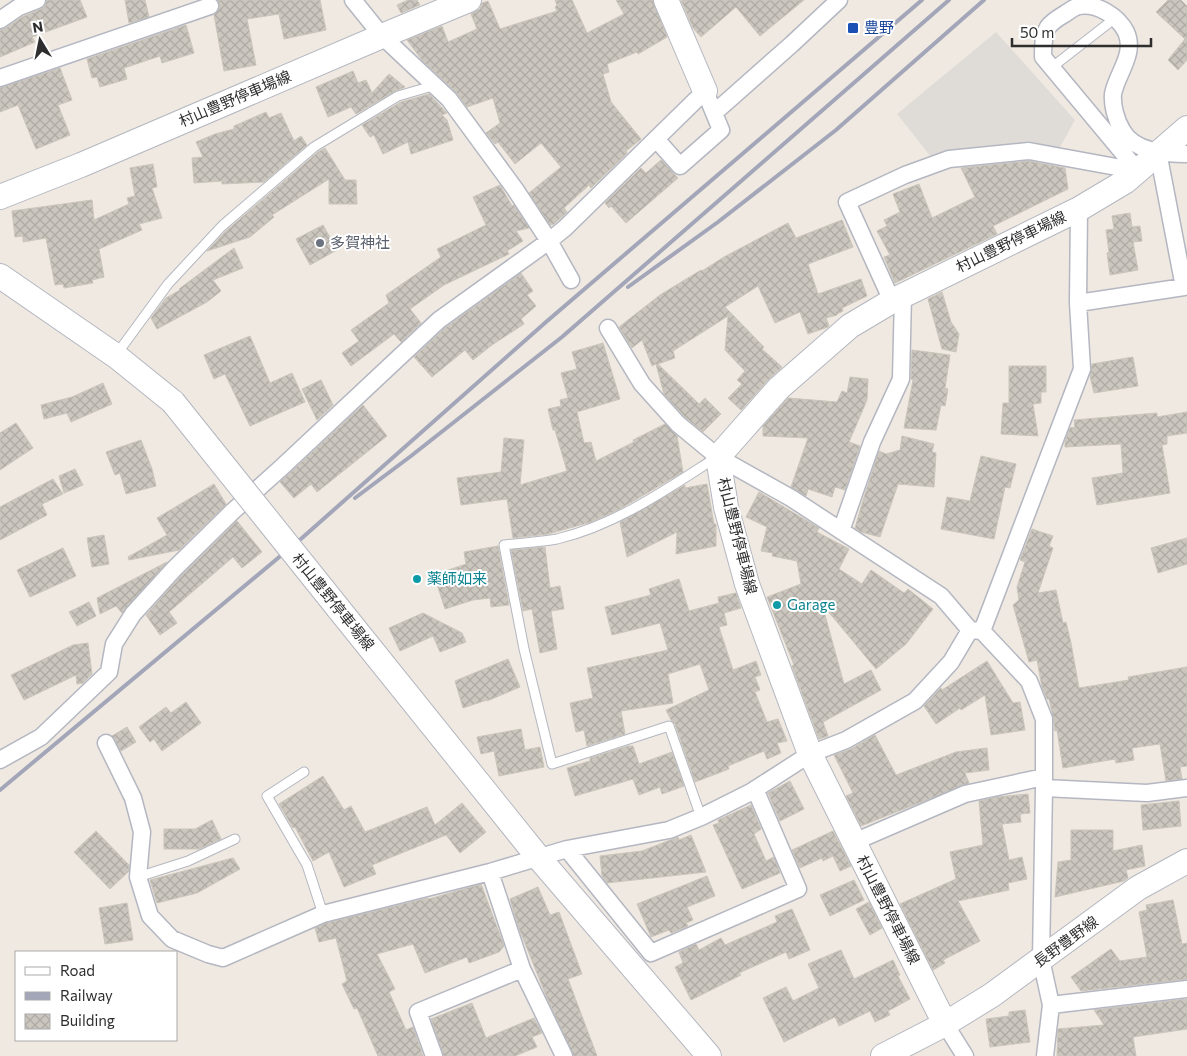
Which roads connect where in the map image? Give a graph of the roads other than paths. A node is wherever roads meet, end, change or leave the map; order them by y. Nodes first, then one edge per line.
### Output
1 (37, 0) edge
2 (353, 0) edge
3 (469, 0) edge
4 (666, 0) edge
5 (839, 0) edge
6 (210, 6) dead end
7 (180, 8) edge
8 (1114, 18) junction
9 (0, 20) edge
10 (382, 36) junction
11 (1051, 68) junction
12 (0, 78) edge
13 (436, 85) junction
14 (706, 91) junction
15 (714, 112) junction
16 (1187, 128) edge
17 (656, 139) junction
18 (1158, 152) junction
19 (1187, 154) edge
20 (1138, 171) junction
21 (0, 196) edge
22 (1079, 209) junction
23 (549, 242) junction
24 (0, 276) edge
25 (571, 280) dead end
26 (898, 298) junction
27 (1078, 303) junction
28 (608, 328) dead end
29 (116, 356) junction
30 (718, 457) junction
31 (841, 531) junction
32 (976, 631) junction
33 (106, 743) dead end
34 (810, 754) junction
35 (0, 760) edge
36 (304, 772) dead end
37 (1044, 782) junction
38 (1187, 788) edge
39 (755, 789) junction
40 (701, 817) junction
41 (235, 839) dead end
42 (854, 842) junction
43 (567, 849) junction
44 (538, 857) junction
45 (1187, 860) edge
46 (490, 872) junction
47 (138, 877) junction
48 (323, 914) junction
49 (1041, 960) junction
50 (522, 969) junction
51 (1187, 989) edge
52 (1051, 1005) junction
53 (945, 1024) junction
54 (434, 1056) edge
55 (564, 1056) edge
56 (709, 1056) edge
57 (883, 1056) edge
58 (965, 1056) edge
59 (1045, 1056) edge

1 - 9 street
2 - 10 street
3 - 10 main road, 村山豊野停車場線
4 - 14 main road
5 - 15 street
6 - 7 street
7 - 12 street
8 - 11 lane
8 - 11 street
8 - 18 street
10 - 13 street
10 - 21 main road, 村山豊野停車場線
11 - 20 street
13 - 23 street
13 - 29 lane
14 - 15 street
14 - 17 street
15 - 17 street
16 - 18 main road, 村山豊野停車場線
17 - 23 street
18 - 19 street
18 - 20 main road, 村山豊野停車場線
18 - 27 street
20 - 22 main road, 村山豊野停車場線
20 - 26 street
22 - 26 main road, 村山豊野停車場線
22 - 27 street
23 - 25 street
23 - 35 street
24 - 29 main road, 村山豊野停車場線
26 - 30 main road, 村山豊野停車場線
26 - 31 street
27 - 32 street
28 - 30 street
29 - 44 main road, 村山豊野停車場線, bridge
30 - 31 street
30 - 34 main road, 村山豊野停車場線
30 - 40 lane
31 - 32 street
32 - 34 street
32 - 37 street
33 - 47 street
34 - 39 street
34 - 42 main road, 村山豊野停車場線
36 - 48 lane
37 - 38 street
37 - 42 street
37 - 49 street
39 - 40 street
39 - 43 street
40 - 43 street
41 - 47 lane
42 - 53 main road, 村山豊野停車場線
43 - 44 street
44 - 46 street
44 - 56 main road, 村山豊野停車場線
45 - 49 main road, 長野豊野線
46 - 48 street
46 - 50 street
47 - 48 street
49 - 52 street
49 - 53 main road, 長野豊野線
50 - 54 street
50 - 55 street
51 - 52 street
52 - 59 street
53 - 57 main road
53 - 58 street

